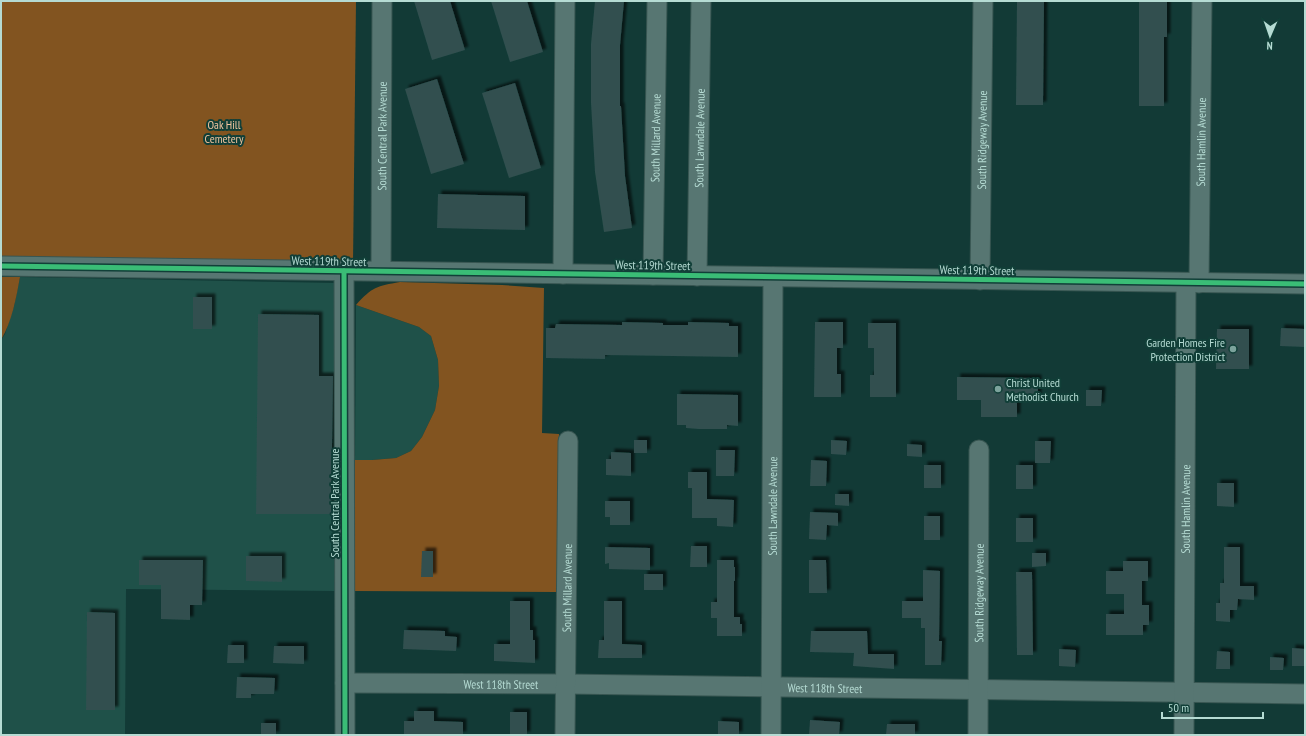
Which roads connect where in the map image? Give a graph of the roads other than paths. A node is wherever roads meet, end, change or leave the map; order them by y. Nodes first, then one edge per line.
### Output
1 (382, 1) edge
2 (565, 1) edge
3 (657, 1) edge
4 (700, 1) edge
5 (983, 1) edge
6 (1202, 1) edge
7 (1, 266) edge
8 (344, 271) junction
9 (381, 272) junction
10 (562, 274) junction
11 (653, 275) junction
12 (698, 276) junction
13 (773, 277) junction
14 (980, 280) junction
15 (1192, 283) junction
16 (1305, 284) edge
17 (568, 441) dead end
18 (979, 450) dead end
19 (345, 682) junction
20 (566, 684) junction
21 (771, 688) junction
22 (978, 690) junction
23 (1184, 693) junction
24 (1305, 694) edge
25 (344, 735) edge
26 (565, 735) edge
27 (771, 735) edge
28 (978, 735) edge
29 (1184, 735) edge

1 - 9 street, South Central Park Avenue
2 - 10 street
3 - 11 street, South Millard Avenue
4 - 12 street, South Lawndale Avenue
5 - 14 street, South Ridgeway Avenue
6 - 15 street, South Hamlin Avenue
7 - 8 street, West 119th Street
8 - 9 street, West 119th Street
8 - 19 street, South Central Park Avenue
9 - 10 street, West 119th Street
10 - 11 street, West 119th Street
11 - 12 street, West 119th Street
12 - 13 street, West 119th Street
13 - 14 street, West 119th Street
13 - 21 street, South Lawndale Avenue
14 - 15 street, West 119th Street
15 - 16 street, West 119th Street
15 - 23 street, South Hamlin Avenue
17 - 20 street, South Millard Avenue
18 - 22 street, South Ridgeway Avenue
19 - 20 street, West 118th Street
19 - 25 street, South Central Park Avenue
20 - 21 street, West 118th Street
20 - 26 street, South Millard Avenue
21 - 22 street, West 118th Street
21 - 27 street, South Lawndale Avenue
22 - 23 street, West 118th Street
22 - 28 street, South Ridgeway Avenue
23 - 24 street, West 118th Street
23 - 29 street, South Hamlin Avenue

